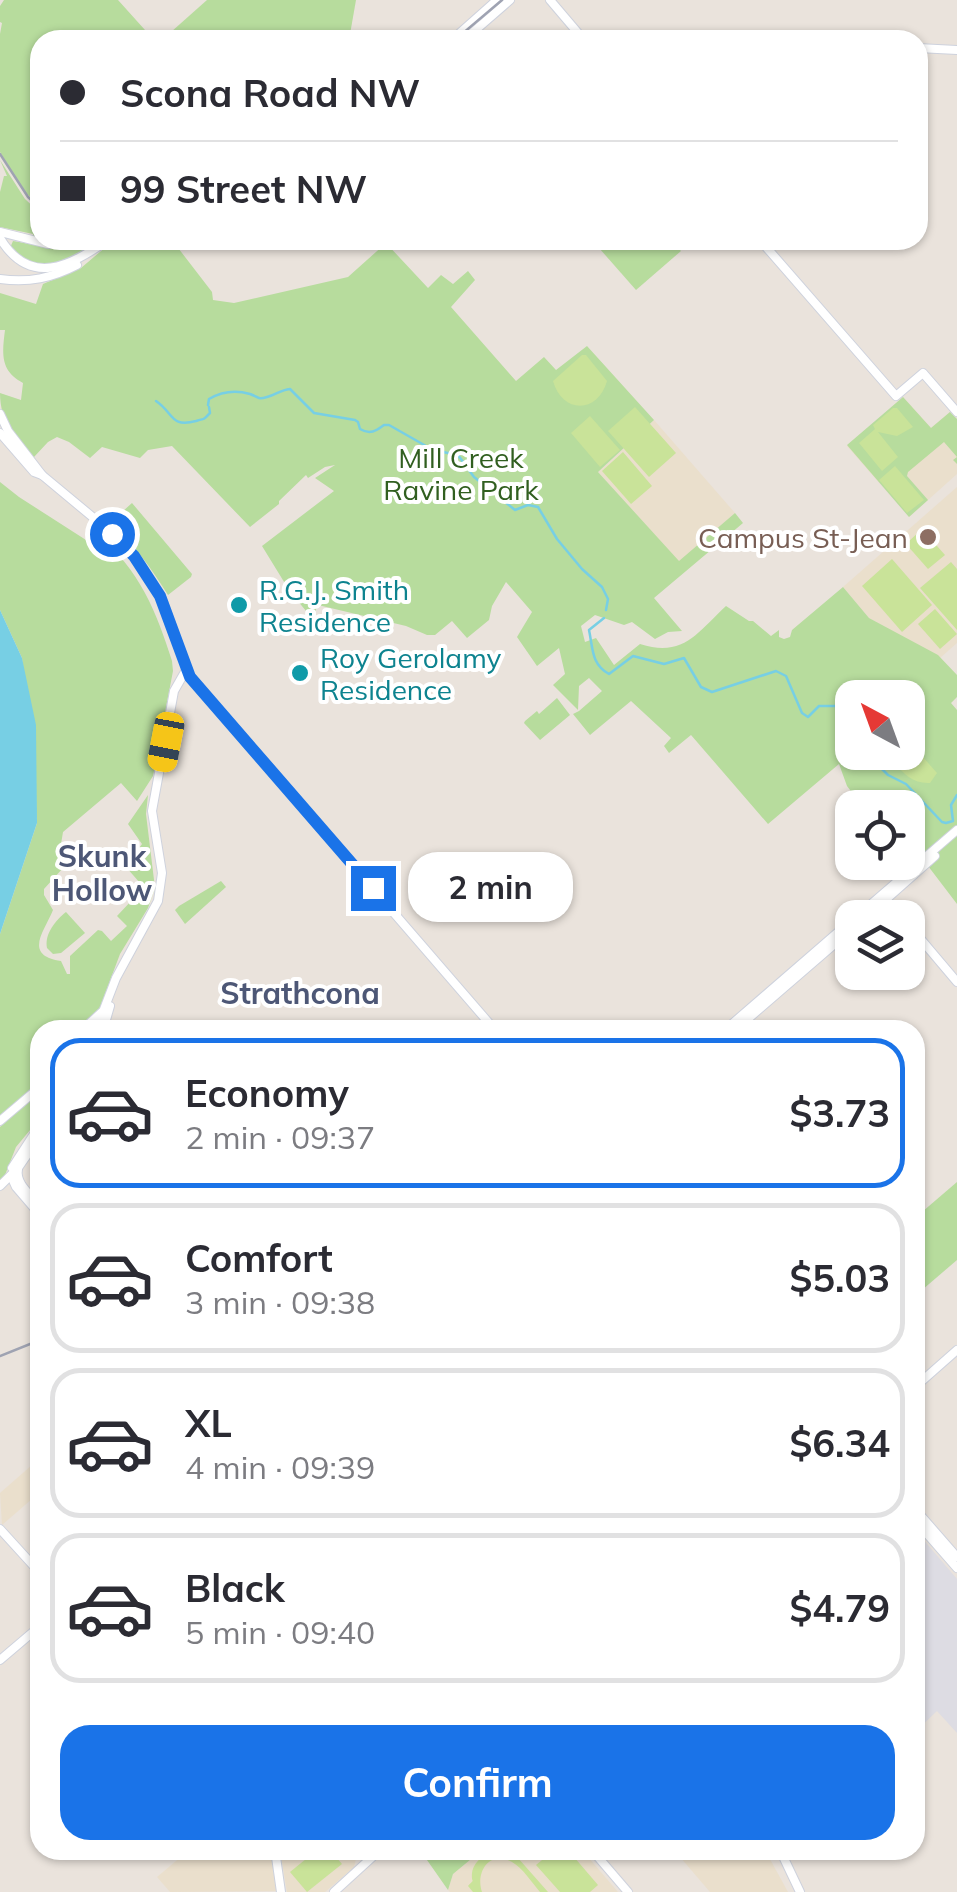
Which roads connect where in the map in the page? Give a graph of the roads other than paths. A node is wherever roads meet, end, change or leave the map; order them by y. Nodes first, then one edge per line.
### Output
1 (497, 0) edge
2 (510, 0) edge
3 (550, 0) edge
4 (463, 30) edge
5 (476, 30) edge
6 (576, 30) edge
7 (928, 49) edge
8 (957, 50) edge
9 (0, 235) edge
10 (30, 240) edge
11 (93, 250) edge
12 (97, 250) edge
13 (769, 250) edge
14 (0, 279) edge
15 (957, 412) edge
16 (0, 414) edge
17 (0, 432) edge
18 (42, 475) junction
19 (186, 670) junction
20 (957, 834) edge
21 (884, 897) junction
22 (880, 900) edge
23 (881, 900) edge
24 (887, 900) edge
25 (835, 934) edge
26 (835, 943) edge
27 (925, 944) edge
28 (124, 964) junction
29 (957, 982) edge
30 (99, 1020) edge
31 (99, 1020) edge
32 (486, 1020) edge
33 (737, 1020) edge
34 (746, 1020) edge
35 (30, 1096) edge
36 (0, 1121) edge
37 (30, 1143) edge
38 (30, 1146) edge
39 (18, 1168) junction
40 (11, 1176) junction
41 (0, 1185) edge
42 (16, 1187) junction
43 (30, 1194) edge
44 (30, 1203) edge
45 (957, 1350) edge
46 (925, 1377) edge
47 (925, 1520) edge
48 (0, 1529) edge
49 (925, 1531) edge
50 (957, 1557) edge
51 (30, 1562) edge
52 (957, 1568) edge
53 (30, 1634) edge
54 (0, 1660) edge
55 (277, 1860) edge
56 (369, 1860) edge
57 (601, 1860) edge
58 (785, 1860) edge
59 (282, 1892) edge
60 (334, 1892) edge
61 (628, 1892) edge
62 (800, 1892) edge

1 - 4 main road
2 - 5 main road
3 - 6 main road
7 - 8 main road
9 - 10 main road
9 - 11 main road
12 - 14 main road
13 - 15 main road
16 - 18 main road
17 - 18 main road
18 - 19 main road
19 - 28 main road
19 - 32 main road
20 - 21 main road
21 - 22 main road
21 - 23 main road
21 - 24 main road
25 - 33 main road
26 - 34 main road
27 - 29 main road
28 - 30 main road
28 - 31 main road
35 - 36 main road
37 - 40 main road
38 - 39 main road
39 - 40 main road
39 - 43 main road
40 - 41 main road
40 - 42 main road
41 - 42 main road
42 - 44 main road
45 - 46 main road
47 - 50 main road
48 - 51 main road
49 - 52 main road
53 - 54 main road
55 - 59 main road
56 - 60 main road
57 - 61 main road
58 - 62 main road

